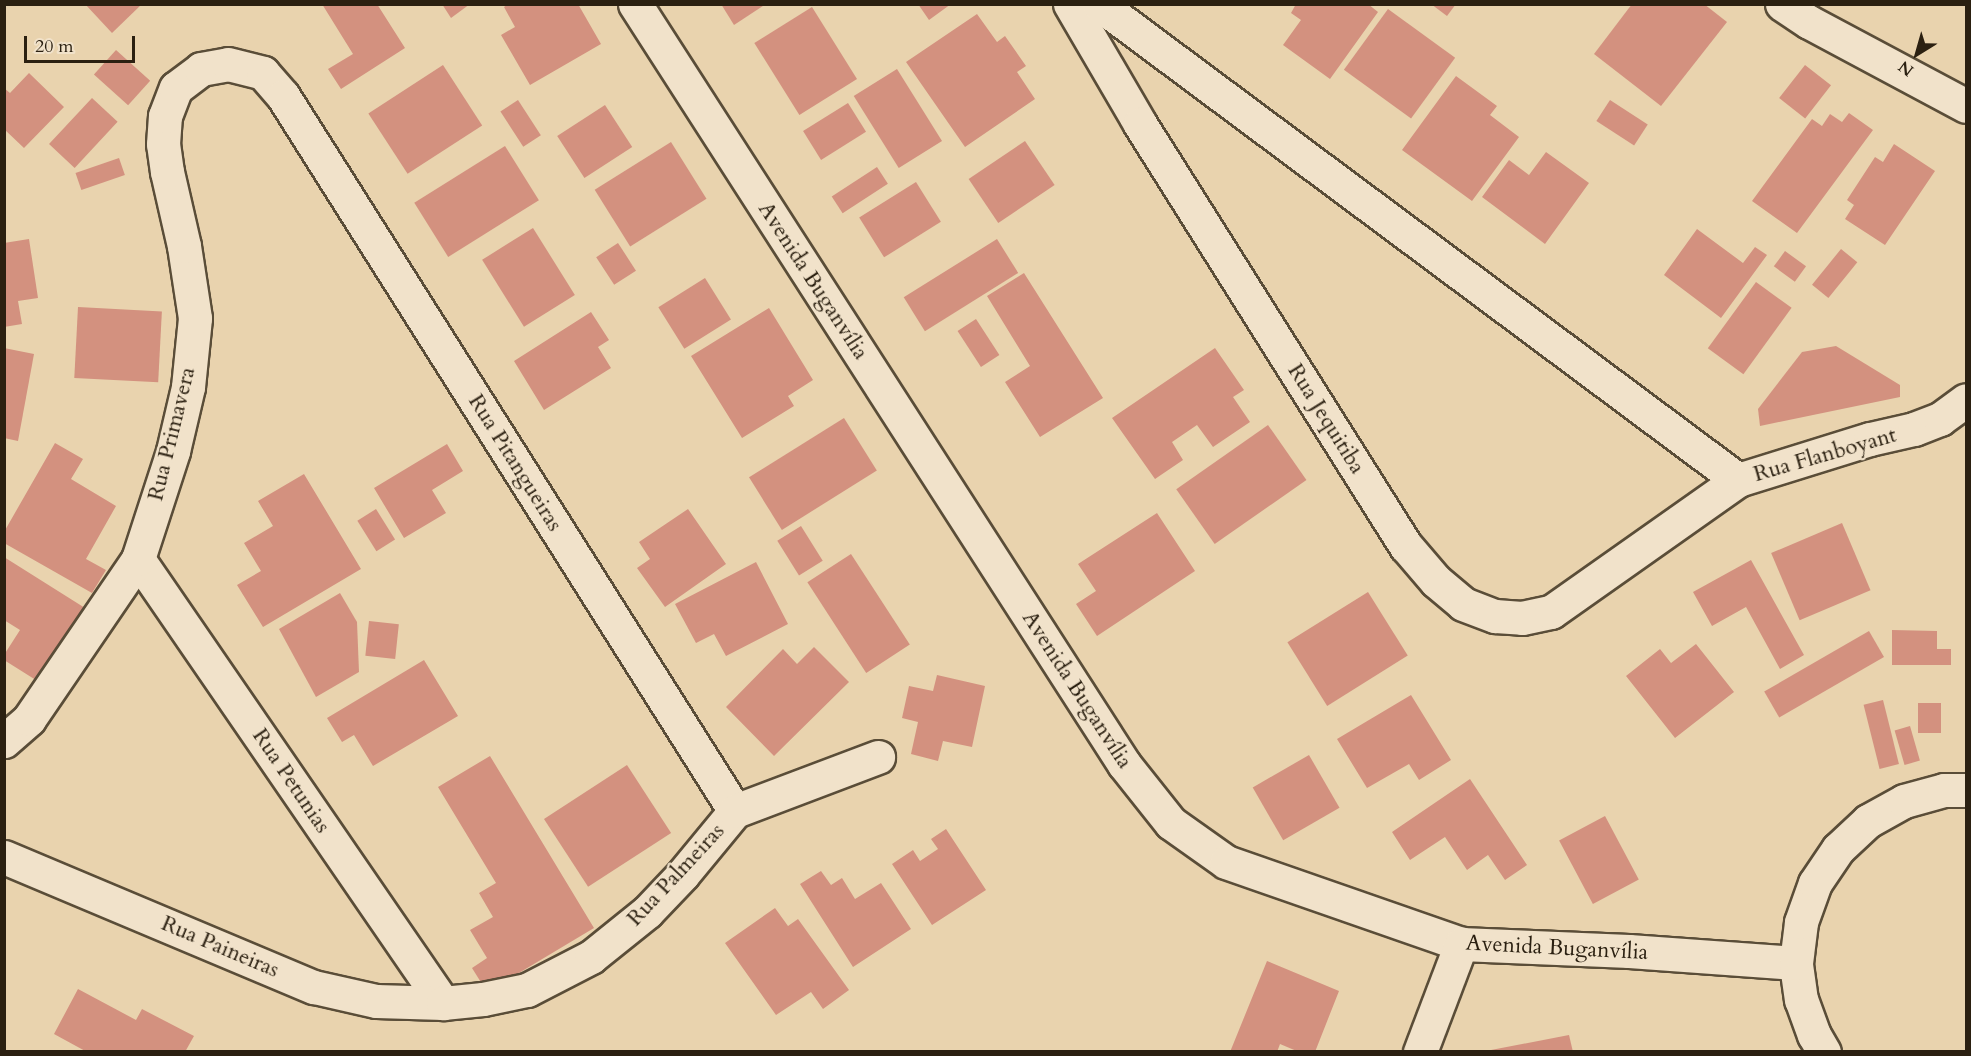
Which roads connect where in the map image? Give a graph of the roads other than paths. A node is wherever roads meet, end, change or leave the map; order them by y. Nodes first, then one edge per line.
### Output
1 (635, 4) edge
2 (1070, 4) edge
3 (1099, 4) edge
4 (1782, 4) edge
5 (1966, 106) edge
6 (294, 115) joint
7 (1966, 400) edge
8 (1738, 480) junction
9 (1686, 517) joint
10 (138, 558) junction
11 (4, 741) edge
12 (878, 757) dead end
13 (1966, 790) edge
14 (735, 811) junction
15 (4, 857) edge
16 (1461, 944) junction
17 (1796, 963) junction
18 (443, 1004) junction
19 (1428, 1045) edge
20 (1824, 1052) edge

1 - 16 street, Avenida Buganvília
2 - 9 street, Rua Jequitiba
3 - 8 street
4 - 5 street
6 - 10 street, Rua Primavera
6 - 14 street, Rua Pitangueiras
7 - 8 street, Rua Flanboyant
8 - 9 street, Rua Flanboyant
10 - 11 street, Rua Primavera
10 - 18 street, Rua Petunias
12 - 14 street, Rua Palmeiras
13 - 17 street
14 - 18 street, Rua Palmeiras
15 - 18 street, Rua Paineiras
16 - 17 street, Avenida Buganvília
16 - 19 street
17 - 20 street

